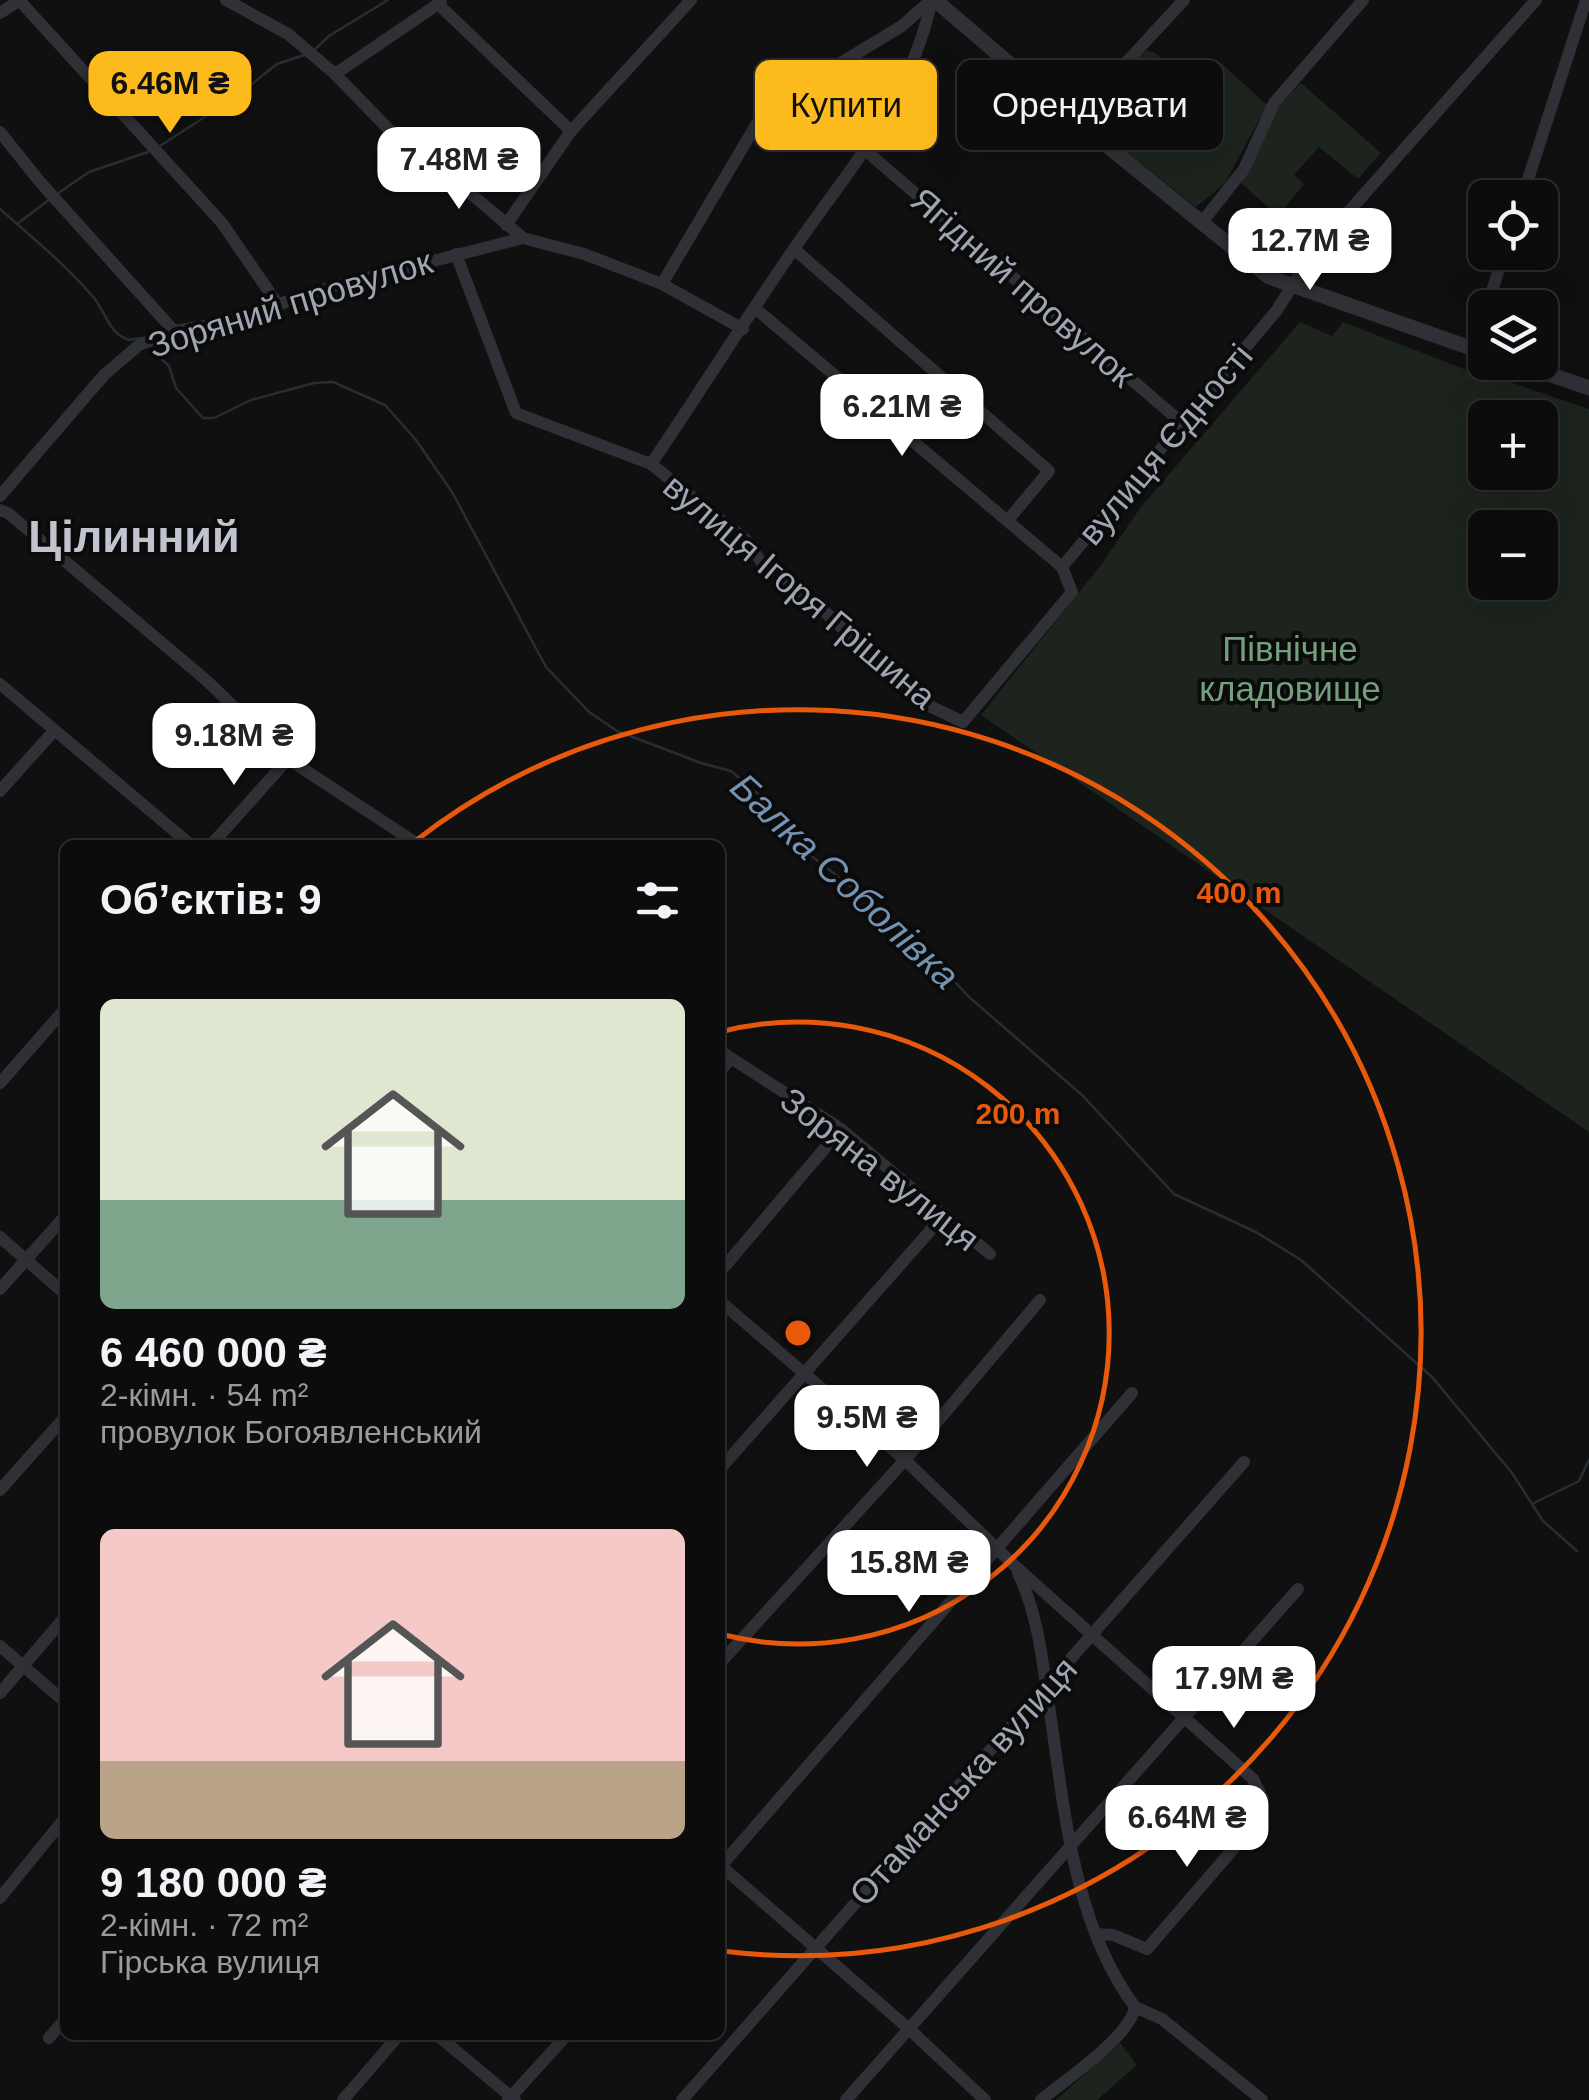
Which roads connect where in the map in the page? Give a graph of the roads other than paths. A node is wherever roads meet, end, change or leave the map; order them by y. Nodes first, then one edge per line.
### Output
1 (19, 0) edge
2 (226, 0) edge
3 (691, 0) edge
4 (932, 0) edge
5 (1184, 0) edge
6 (1363, 0) edge
7 (1536, 0) edge
8 (1586, 0) edge
9 (441, 2) edge
10 (0, 14) edge
11 (915, 60) edge
12 (1004, 60) edge
13 (1129, 60) edge
14 (335, 74) junction
15 (571, 131) junction
16 (0, 132) edge
17 (864, 150) joint
18 (1113, 150) edge
19 (1528, 180) edge
20 (1203, 221) junction
21 (506, 225) junction
22 (522, 238) junction
23 (794, 249) junction
24 (456, 254) junction
25 (662, 284) junction
26 (1290, 286) junction
27 (279, 306) junction
28 (756, 308) junction
29 (742, 330) junction
30 (174, 331) junction
31 (1468, 346) edge
32 (1558, 377) edge
33 (1589, 388) edge
34 (1182, 424) junction
35 (651, 464) junction
36 (2, 488) edge
37 (0, 510) edge
38 (1008, 520) junction
39 (1062, 567) junction
40 (0, 684) edge
41 (54, 731) junction
42 (288, 760) junction
43 (0, 791) edge
44 (185, 840) edge
45 (216, 840) edge
46 (411, 840) edge
47 (60, 1016) edge
48 (726, 1055) edge
49 (0, 1082) edge
50 (841, 1129) junction
51 (945, 1214) junction
52 (60, 1222) edge
53 (0, 1237) edge
54 (990, 1254) dead end
55 (26, 1260) junction
56 (725, 1266) edge
57 (0, 1289) edge
58 (60, 1290) edge
59 (1040, 1300) dead end
60 (725, 1306) edge
61 (803, 1376) junction
62 (1132, 1394) dead end
63 (60, 1423) edge
64 (905, 1460) junction
65 (1244, 1462) dead end
66 (725, 1463) edge
67 (0, 1490) edge
68 (996, 1548) junction
69 (1015, 1566) junction
70 (1298, 1589) dead end
71 (60, 1624) edge
72 (1093, 1636) junction
73 (0, 1646) edge
74 (725, 1658) edge
75 (24, 1665) junction
76 (1046, 1686) junction
77 (0, 1694) edge
78 (60, 1697) edge
79 (1184, 1714) junction
80 (60, 1824) edge
81 (1070, 1849) junction
82 (725, 1860) edge
83 (725, 1870) edge
84 (0, 1898) edge
85 (1096, 1934) junction
86 (814, 1948) junction
87 (1135, 2007) junction
88 (60, 2025) edge
89 (908, 2028) junction
90 (50, 2038) dead end
91 (395, 2040) edge
92 (443, 2040) edge
93 (563, 2040) edge
94 (511, 2099) edge
95 (343, 2100) edge
96 (682, 2100) edge
97 (846, 2100) edge
98 (985, 2100) edge
99 (1041, 2100) edge
100 (1262, 2100) edge

1 - 10 street
1 - 27 street
2 - 14 street
3 - 15 street
4 - 11 street
4 - 12 street
4 - 25 street
5 - 13 street
6 - 20 street
7 - 26 street, вулиця Єдності
8 - 19 street
9 - 14 street
9 - 15 street
14 - 21 street
15 - 21 street
16 - 30 street
17 - 23 street
17 - 34 street, Ягідний провулок
18 - 20 street
20 - 26 street
21 - 22 street
22 - 24 street, Зоряний провулок
22 - 25 street
23 - 28 street
23 - 38 street
24 - 27 street, Зоряний провулок
24 - 35 street, вулиця Ігоря Грішина
25 - 29 street
26 - 31 street
26 - 34 street, вулиця Єдності
27 - 30 street, Зоряний провулок
28 - 29 street
28 - 38 street
29 - 35 street
30 - 36 street, Зоряний провулок
32 - 33 street
34 - 39 street, вулиця Єдності
35 - 39 street, вулиця Ігоря Грішина
37 - 42 street
38 - 39 street
40 - 41 street
41 - 43 street
41 - 44 street
42 - 45 street
42 - 46 street
47 - 49 street
48 - 50 street, Зоряна вулиця
50 - 51 street, Зоряна вулиця
50 - 56 street
51 - 54 street, Зоряна вулиця
51 - 61 street
52 - 55 street
53 - 55 street
55 - 57 street
55 - 58 street
59 - 64 street
60 - 61 street
61 - 64 street
61 - 66 street
62 - 68 street
63 - 67 street
64 - 68 street
64 - 74 street
65 - 72 street, Отаманська вулиця
68 - 69 street
68 - 82 street
69 - 72 street
69 - 76 street
70 - 79 street
71 - 75 street
72 - 76 street, Отаманська вулиця
72 - 79 street
73 - 75 street
75 - 77 street
75 - 78 street
76 - 81 street
76 - 86 street, Отаманська вулиця
79 - 81 street
79 - 85 street
80 - 84 street
81 - 85 street
81 - 89 street
83 - 86 street
85 - 87 street
86 - 89 street
86 - 96 street, Отаманська вулиця
87 - 99 street
87 - 100 street
88 - 90 street
89 - 97 street
89 - 98 street
91 - 95 street
92 - 94 street
93 - 94 street

